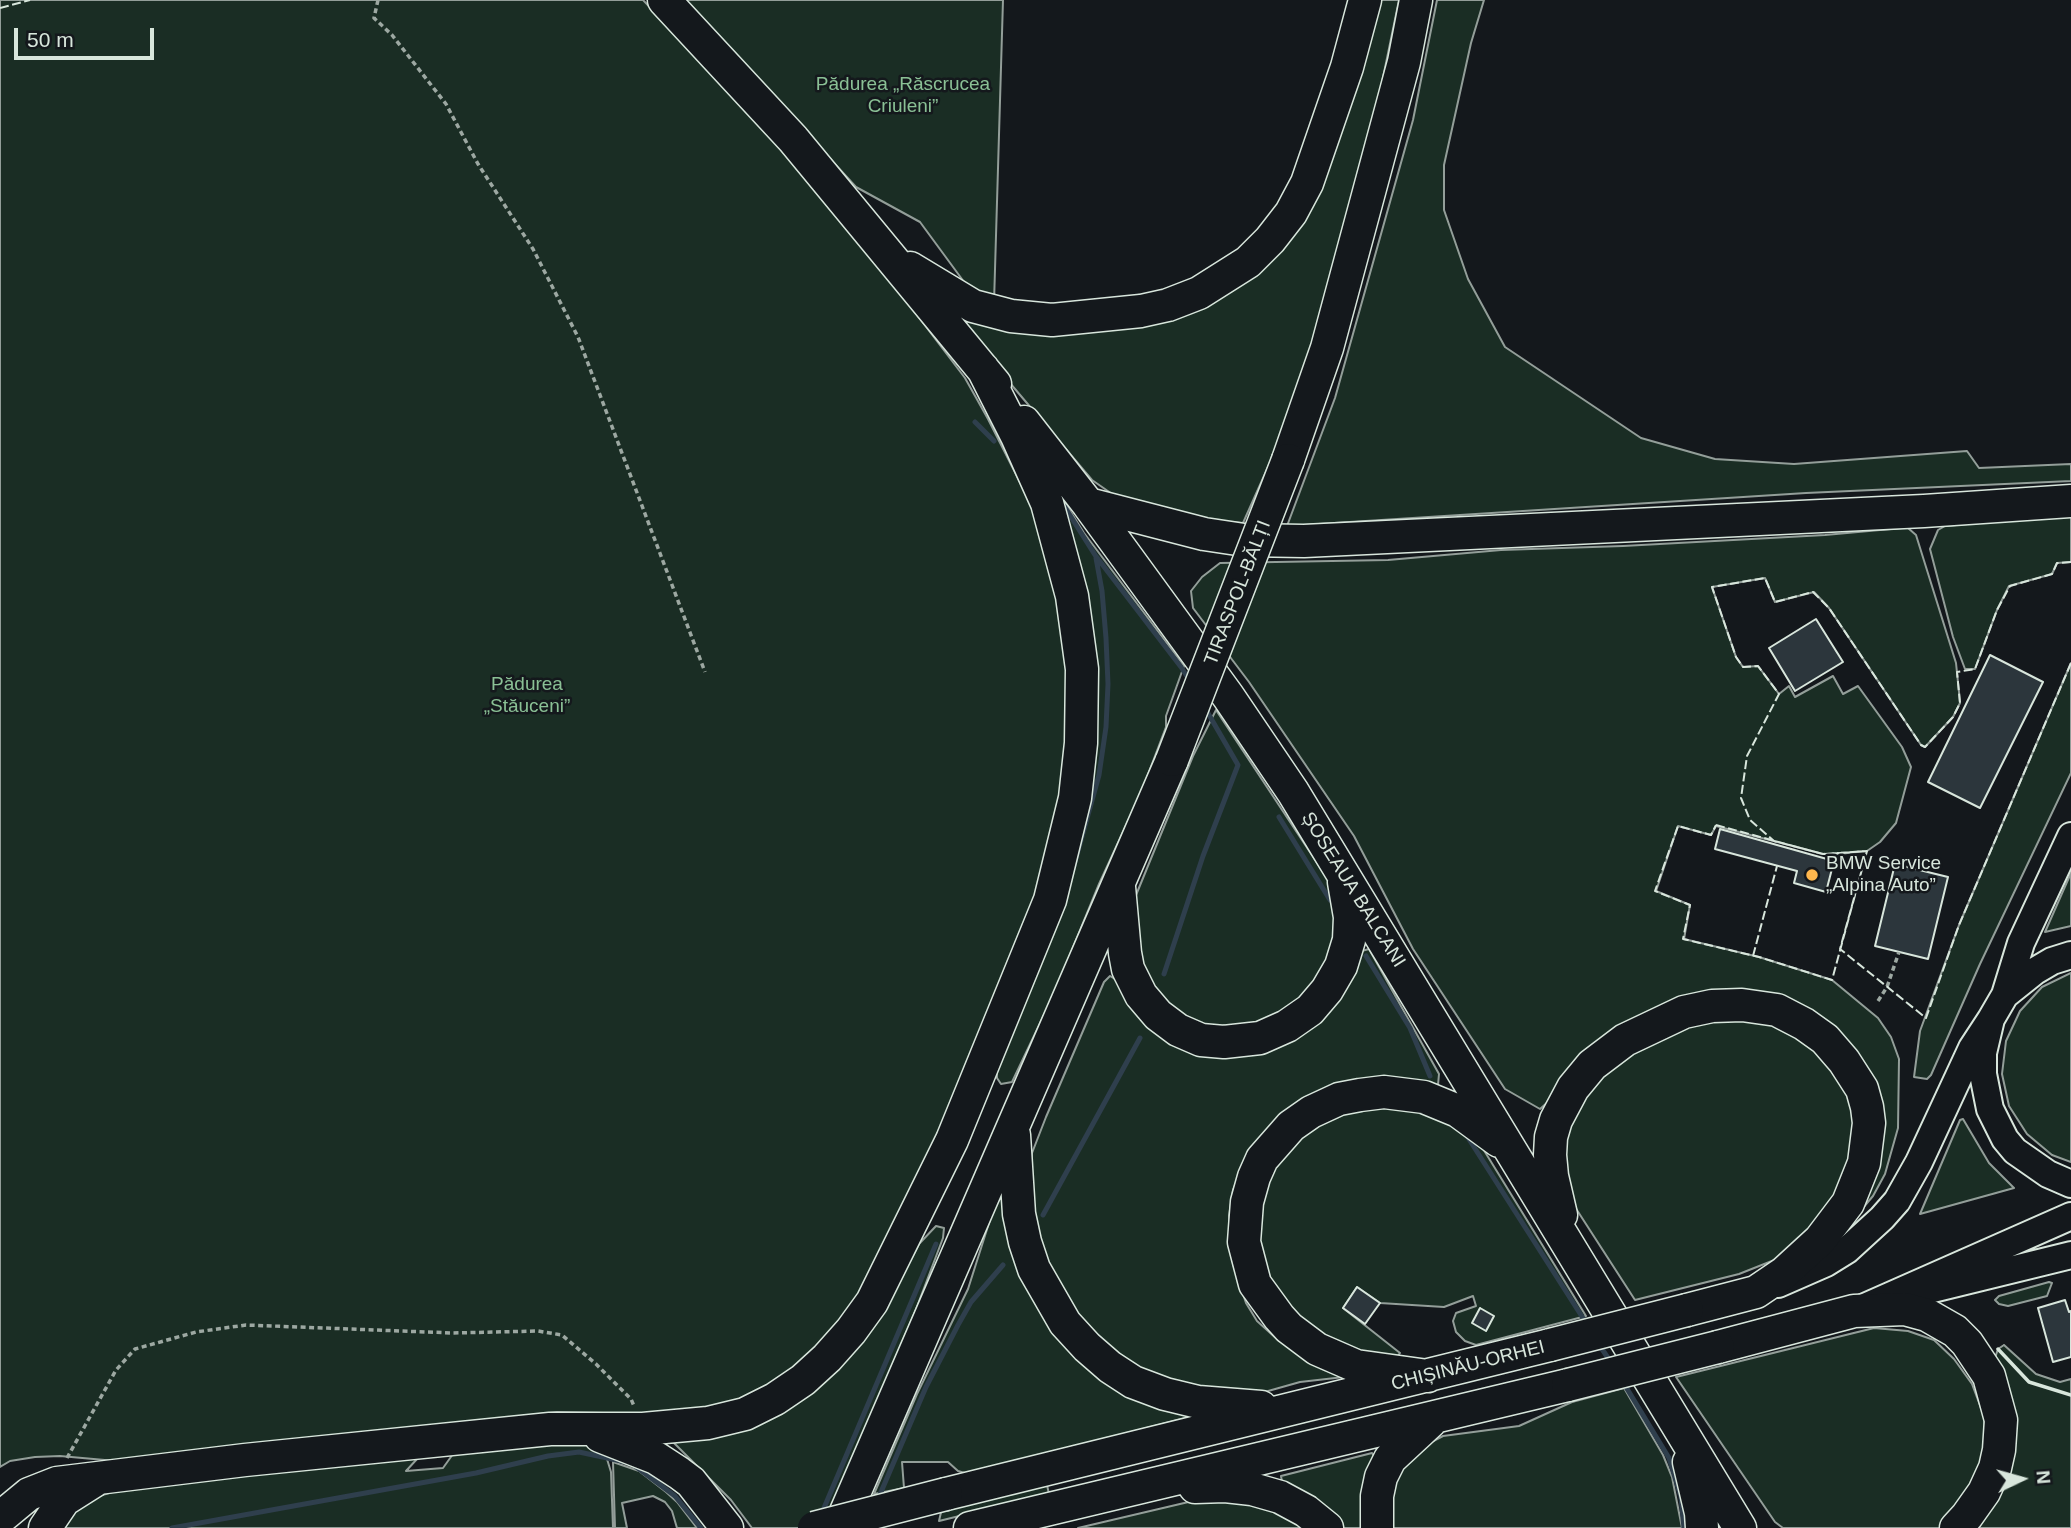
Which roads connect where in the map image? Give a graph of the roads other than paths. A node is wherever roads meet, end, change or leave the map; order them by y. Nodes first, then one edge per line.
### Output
1 (664, 0) edge
2 (1365, 0) edge
3 (1416, 0) edge
4 (890, 256) junction
5 (983, 369) junction
6 (2071, 501) edge
7 (1088, 504) junction
8 (2071, 836) edge
9 (1341, 868) junction
10 (1119, 882) junction
11 (2071, 954) edge
12 (2005, 995) junction
13 (1991, 1019) junction
14 (1014, 1123) junction
15 (952, 1140) junction
16 (1514, 1153) junction
17 (996, 1164) junction
18 (2071, 1184) edge
19 (2071, 1216) edge
20 (1572, 1253) junction
21 (2071, 1255) edge
22 (1756, 1292) junction
23 (1886, 1299) junction
24 (1854, 1311) junction
25 (1428, 1376) junction
26 (1298, 1408) junction
27 (1436, 1417) junction
28 (585, 1431) junction
29 (1683, 1437) junction
30 (1706, 1473) junction
31 (96, 1480) junction
32 (1134, 1490) junction
33 (1090, 1500) junction
34 (0, 1518) edge
35 (45, 1528) edge
36 (727, 1528) edge
37 (814, 1528) edge
38 (839, 1528) edge
39 (970, 1528) edge
40 (1039, 1528) edge
41 (1327, 1528) edge
42 (1377, 1528) edge
43 (1702, 1528) edge
44 (1740, 1528) edge
45 (1766, 1528) edge
46 (1956, 1528) edge

1 - 4 highway
2 - 4 highway
3 - 10 highway, TIRASPOL-BĂLȚI, bridge
4 - 5 highway
5 - 7 highway, ȘOSEAUA BALCANI
5 - 15 highway
6 - 7 highway
7 - 9 highway, ȘOSEAUA BALCANI
8 - 12 main road
9 - 10 highway
9 - 16 highway, ȘOSEAUA BALCANI
10 - 14 highway, TIRASPOL-BĂLȚI
11 - 12 main road
12 - 13 main road
13 - 18 main road
13 - 22 main road, CHIȘINĂU-ORHEI
14 - 17 highway, TIRASPOL-BĂLȚI
14 - 26 highway
15 - 17 highway
15 - 28 highway
16 - 20 highway, ȘOSEAUA BALCANI
16 - 25 highway
17 - 38 highway, TIRASPOL-BĂLȚI
19 - 23 main road
20 - 22 highway
20 - 29 highway, ȘOSEAUA BALCANI
21 - 23 main road
22 - 25 highway, CHIȘINĂU-ORHEI, bridge
23 - 24 main road
24 - 27 highway, bridge
24 - 46 highway
25 - 26 highway, CHIȘINĂU-ORHEI
26 - 37 highway, CHIȘINĂU-ORHEI, bridge
27 - 32 highway
27 - 42 highway
28 - 31 highway
28 - 36 highway
29 - 30 highway, ȘOSEAUA BALCANI
29 - 43 highway
30 - 44 highway
30 - 45 highway
31 - 34 highway
31 - 35 highway
32 - 33 highway
32 - 41 highway
33 - 39 highway
33 - 40 highway

